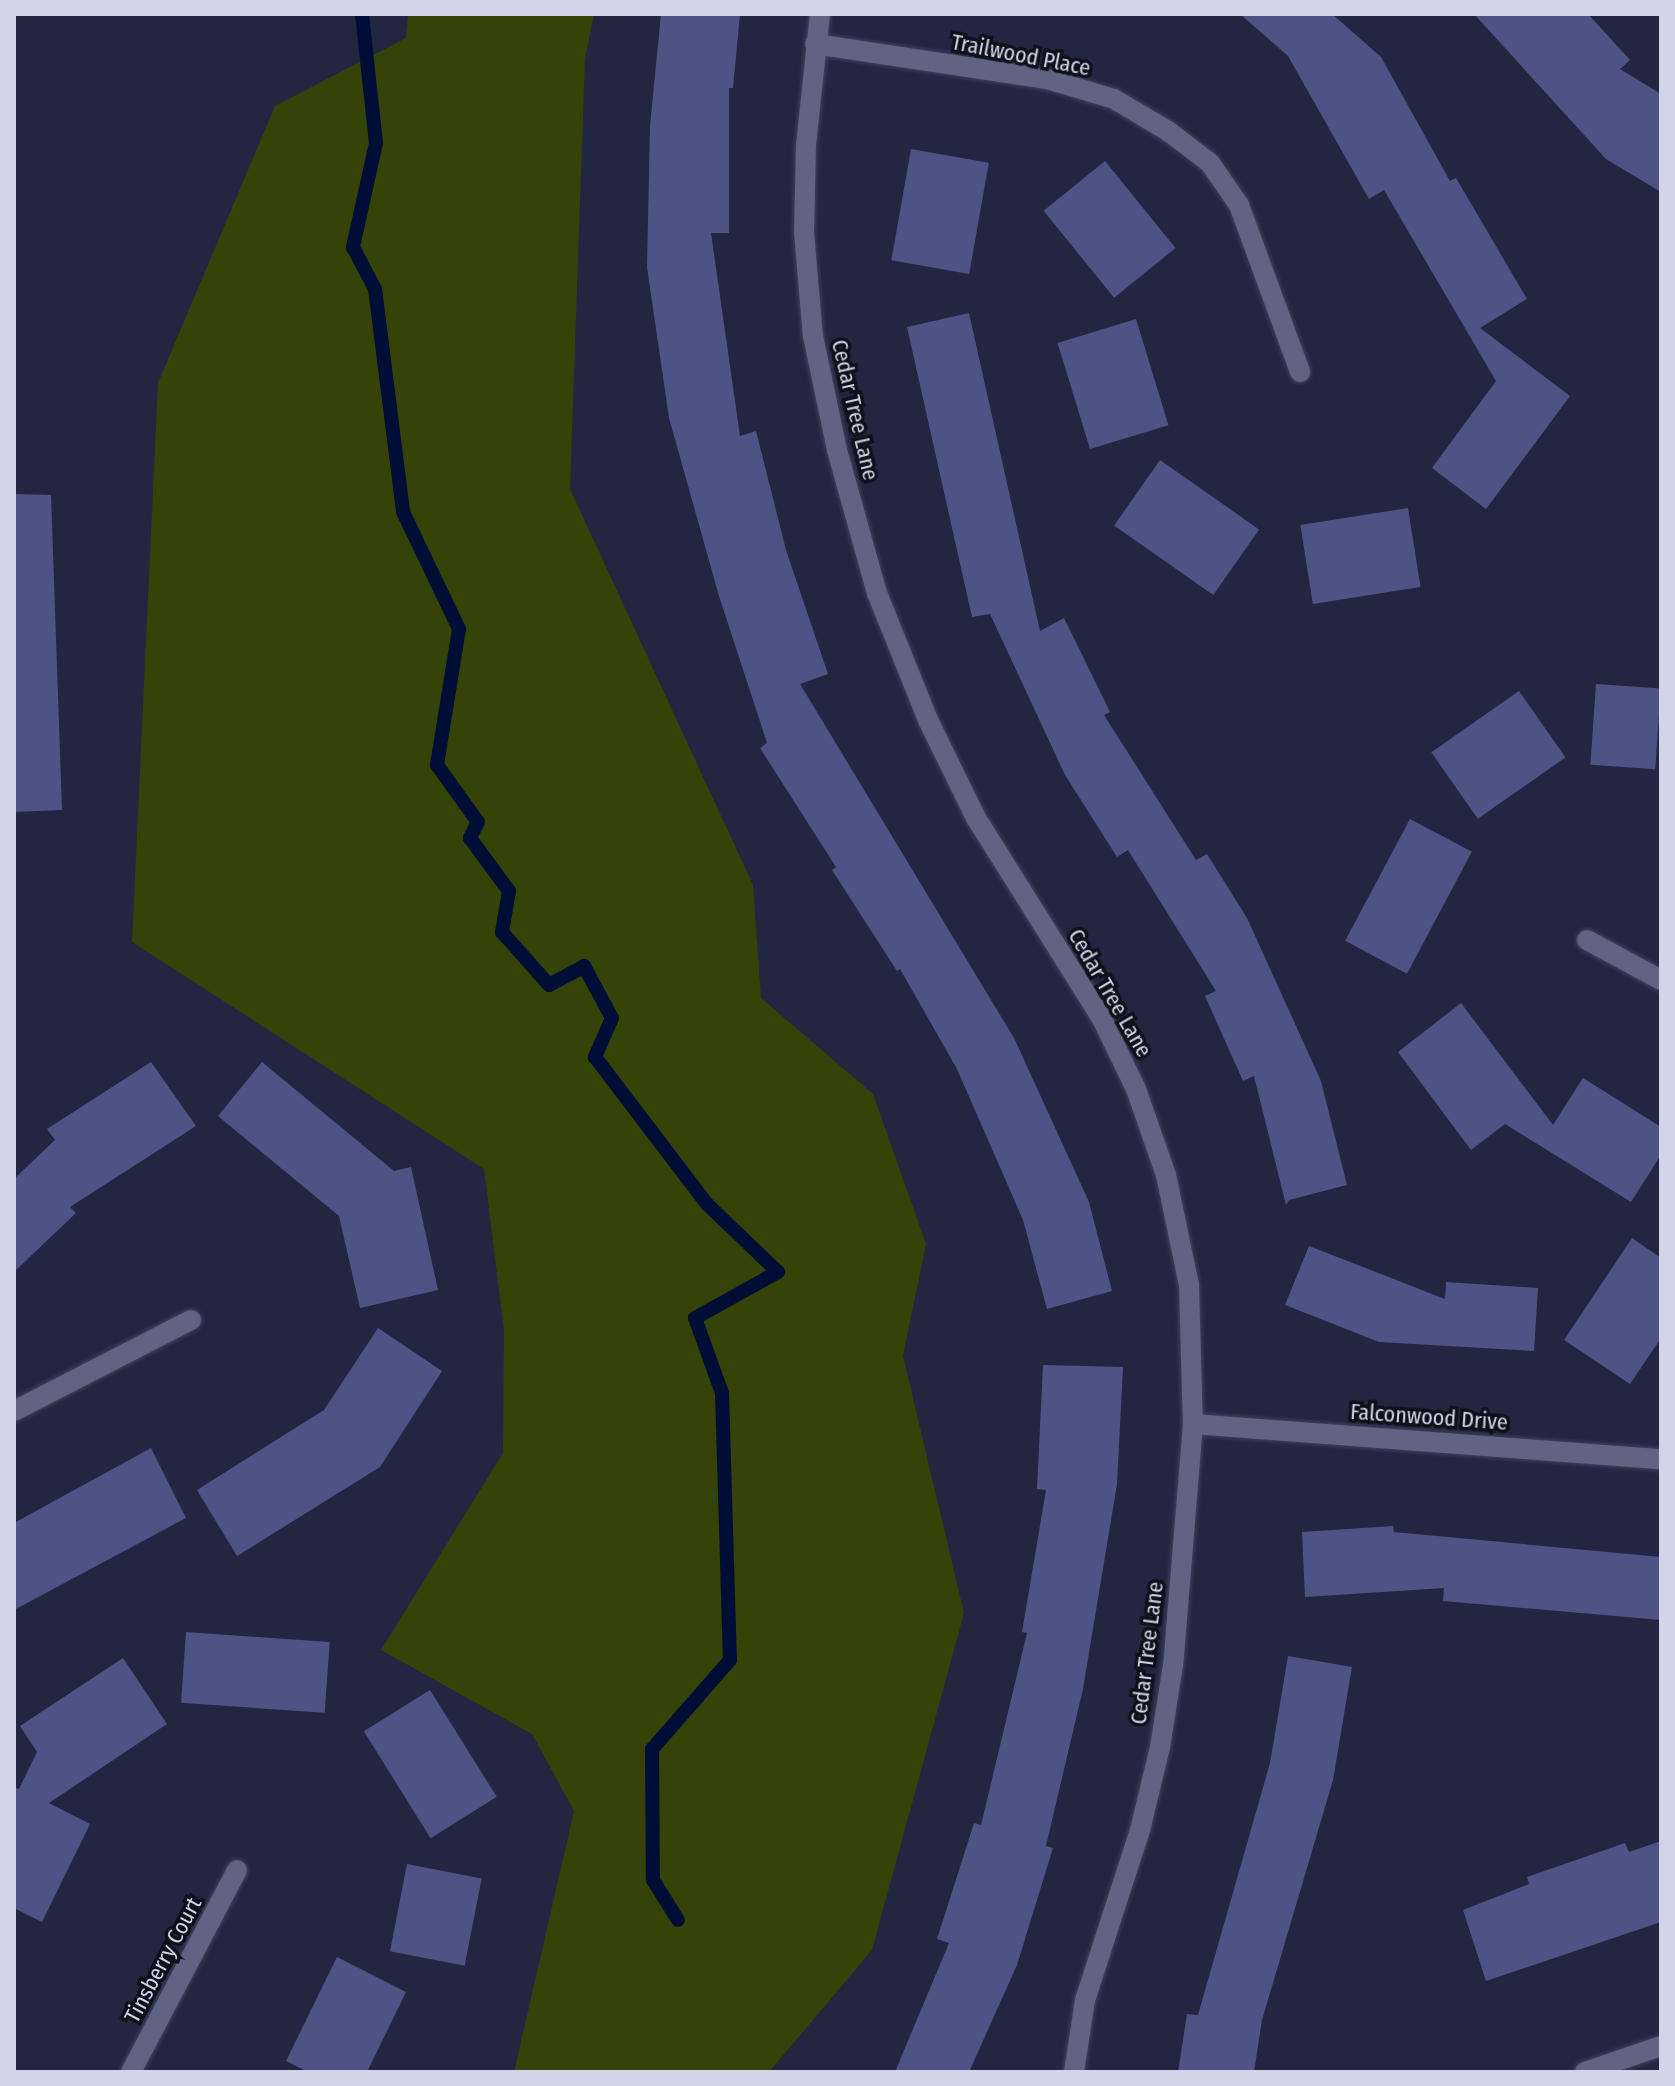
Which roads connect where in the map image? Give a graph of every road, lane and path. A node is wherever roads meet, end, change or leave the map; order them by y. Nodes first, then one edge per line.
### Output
1 (820, 14) edge
2 (815, 44) junction
3 (1300, 372) dead end
4 (1587, 940) dead end
5 (1661, 980) edge
6 (191, 1320) dead end
7 (14, 1411) edge
8 (1193, 1424) junction
9 (1661, 1459) edge
10 (237, 1870) dead end
11 (1661, 2046) edge
12 (131, 2072) edge
13 (1074, 2072) edge
14 (1585, 2072) edge

1 - 2 street, Cedar Tree Lane
2 - 3 street, Trailwood Place
2 - 8 street, Cedar Tree Lane
4 - 5 street
6 - 7 street
8 - 9 street, Falconwood Drive
8 - 13 street, Cedar Tree Lane
10 - 12 street, Tinsberry Court
11 - 14 street

